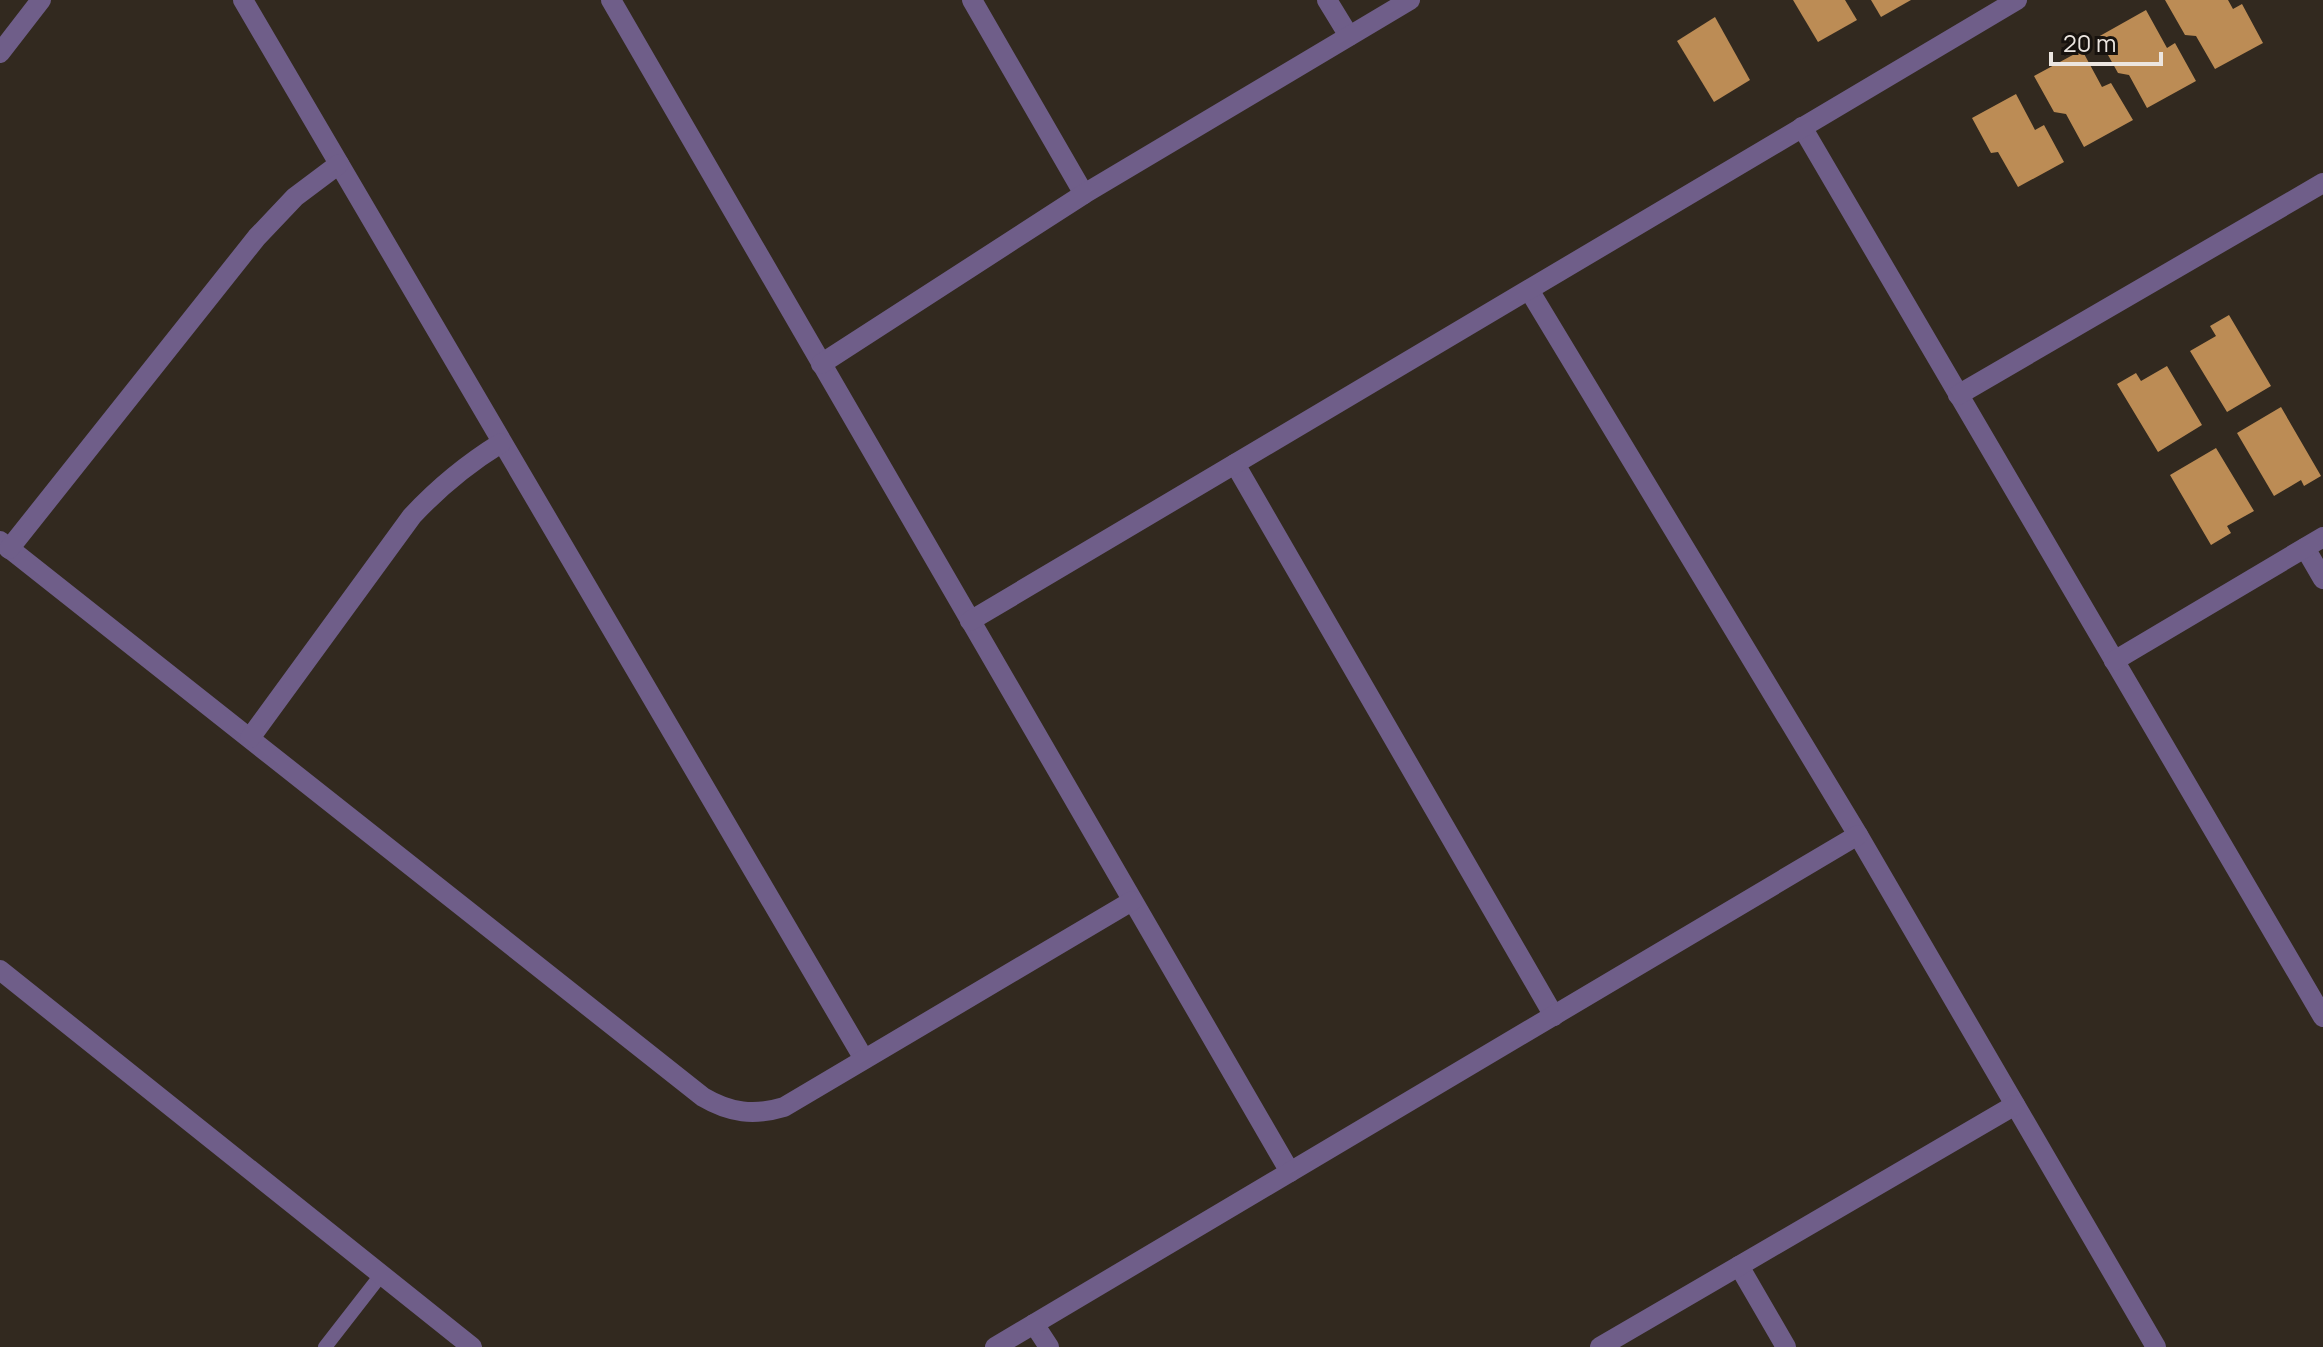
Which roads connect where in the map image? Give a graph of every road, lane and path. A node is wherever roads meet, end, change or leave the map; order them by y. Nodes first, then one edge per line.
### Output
1 (41, 0) edge
2 (243, 0) edge
3 (611, 0) edge
4 (972, 0) edge
5 (1327, 0) edge
6 (1410, 0) edge
7 (2017, 0) edge
8 (1349, 36) junction
9 (0, 53) edge
10 (1802, 127) junction
11 (339, 164) junction
12 (2323, 183) edge
13 (1084, 194) junction
14 (1529, 290) junction
15 (821, 364) junction
16 (1958, 395) junction
17 (501, 443) junction
18 (1235, 464) junction
19 (2323, 537) edge
20 (5, 545) edge
21 (2305, 548) junction
22 (2323, 579) edge
23 (970, 621) junction
24 (2114, 661) junction
25 (250, 738) junction
26 (1858, 835) junction
27 (1132, 901) junction
28 (0, 970) edge
29 (1554, 1016) junction
30 (2323, 1017) edge
31 (864, 1059) junction
32 (2015, 1105) junction
33 (1290, 1172) junction
34 (1739, 1266) junction
35 (381, 1275) junction
36 (1034, 1324) junction
37 (325, 1347) edge
38 (472, 1347) edge
39 (995, 1347) edge
40 (1049, 1347) edge
41 (1600, 1347) edge
42 (1786, 1347) edge
43 (2156, 1347) edge

1 - 9 street
2 - 11 street
3 - 15 street
4 - 13 street
5 - 8 street
6 - 8 street
7 - 10 street
8 - 13 street
10 - 14 street
10 - 16 street
11 - 17 street
11 - 20 street
12 - 16 street
13 - 15 street
14 - 18 street
14 - 26 street
15 - 23 street
16 - 24 street
17 - 25 street
17 - 31 street
18 - 23 street
18 - 29 street
19 - 21 street
20 - 25 street
21 - 22 street
21 - 24 street
23 - 27 street
24 - 30 street
25 - 31 street
26 - 29 street
26 - 32 street
27 - 31 street
27 - 33 street
28 - 35 street
29 - 33 street
32 - 34 street
32 - 43 street
33 - 36 street
34 - 41 street
34 - 42 street
35 - 37 lane
35 - 38 street
36 - 39 street
36 - 40 street

